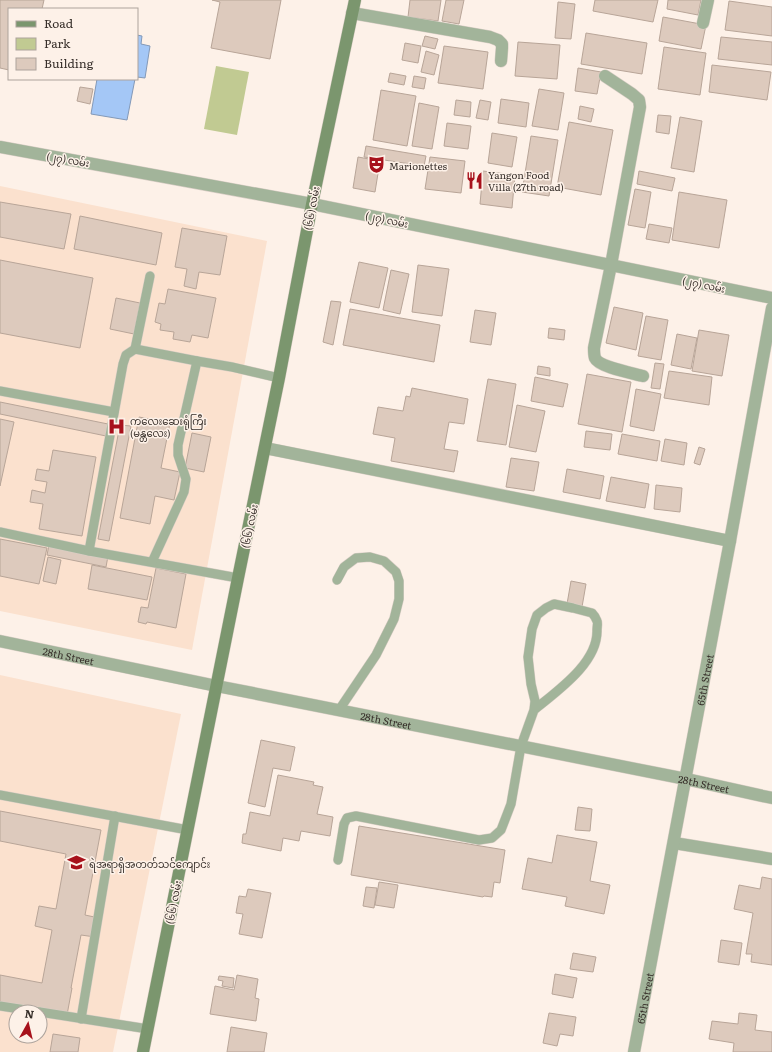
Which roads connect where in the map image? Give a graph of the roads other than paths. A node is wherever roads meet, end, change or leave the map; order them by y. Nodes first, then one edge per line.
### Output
1 (355, 0) edge
2 (708, 0) edge
3 (352, 13) junction
4 (703, 23) dead end
5 (501, 61) dead end
6 (605, 76) dead end
7 (0, 147) edge
8 (312, 204) junction
9 (611, 265) junction
10 (150, 276) dead end
11 (772, 298) edge
12 (772, 308) edge
13 (135, 349) junction
14 (197, 361) junction
15 (642, 376) dead end
16 (279, 378) junction
17 (0, 391) edge
18 (114, 412) junction
19 (265, 448) junction
20 (0, 532) edge
21 (730, 541) junction
22 (89, 551) junction
23 (152, 562) junction
24 (238, 578) junction
25 (337, 580) dead end
26 (0, 641) edge
27 (217, 686) junction
28 (339, 710) junction
29 (534, 710) junction
30 (521, 746) junction
31 (686, 779) junction
32 (0, 795) edge
33 (772, 798) edge
34 (116, 816) junction
35 (188, 830) junction
36 (674, 843) junction
37 (772, 859) edge
38 (338, 860) dead end
39 (48, 1014) edge
40 (81, 1019) junction
41 (148, 1029) junction
42 (143, 1052) edge
43 (634, 1052) edge

1 - 3 street, (၆၆) လမ်း
2 - 4 street
3 - 5 street
3 - 8 street, (၆၆) လမ်း
6 - 9 street
7 - 8 street, (၂၇) လမ်း
8 - 9 street, (၂၇) လမ်း
8 - 16 street, (၆၆) လမ်း
9 - 11 street, (၂၇) လမ်း
9 - 15 street
10 - 13 lane
12 - 21 street, 65th Street
13 - 14 lane
13 - 18 lane
14 - 16 lane
14 - 23 lane
16 - 19 street, (၆၆) လမ်း
17 - 18 lane
18 - 22 lane
19 - 21 street
19 - 24 street, (၆၆) လမ်း
20 - 22 lane
21 - 31 street, 65th Street
22 - 23 lane
23 - 24 lane
24 - 27 street, (၆၆) လမ်း
25 - 28 lane
26 - 27 street, 28th Street
27 - 28 street, 28th Street
27 - 35 street, (၆၆) လမ်း
28 - 30 street, 28th Street
29 - 29 lane
29 - 30 lane
30 - 31 street, 28th Street
30 - 38 lane
31 - 33 street, 28th Street
31 - 36 street, 65th Street
32 - 34 lane
34 - 35 lane
34 - 40 lane
35 - 41 street, (၆၆) လမ်း
36 - 37 street
36 - 43 street, 65th Street
39 - 40 lane
40 - 41 lane
41 - 42 street, (၆၆) လမ်း

